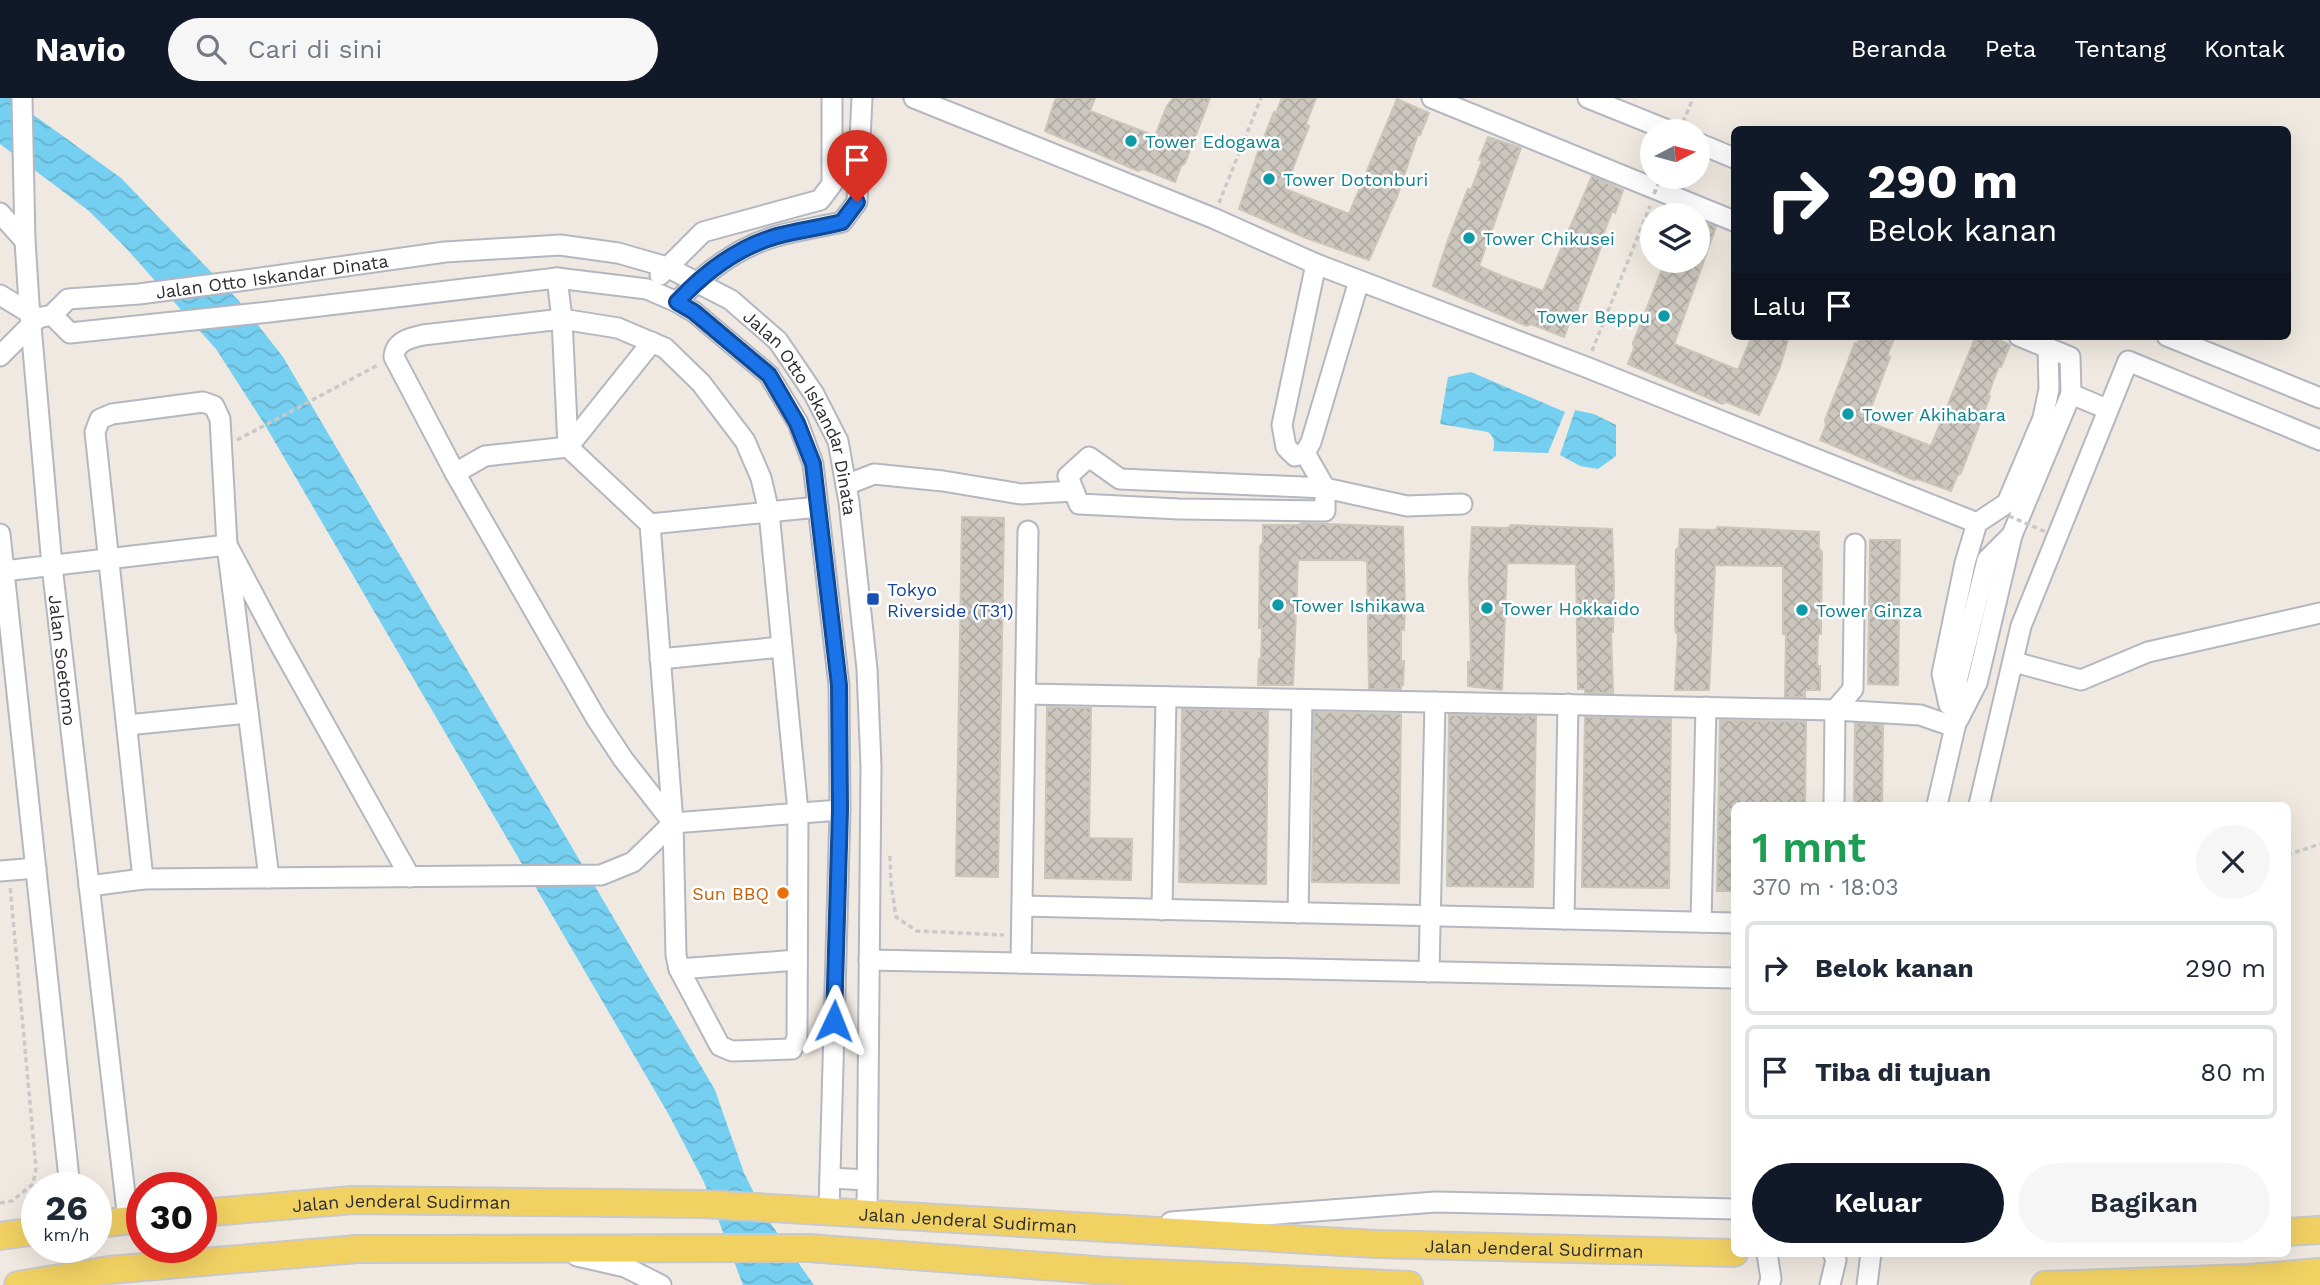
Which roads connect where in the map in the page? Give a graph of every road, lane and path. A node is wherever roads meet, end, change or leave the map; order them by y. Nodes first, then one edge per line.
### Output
1 (22, 98) edge
2 (832, 98) edge
3 (862, 98) edge
4 (914, 98) edge
5 (1261, 98) edge
6 (1432, 98) edge
7 (1588, 98) edge
8 (1693, 98) edge
9 (1640, 119) edge
10 (1684, 119) edge
11 (1710, 148) edge
12 (1731, 157) edge
13 (1656, 189) edge
14 (0, 213) edge
15 (1213, 218) junction
16 (1731, 219) edge
17 (25, 241) junction
18 (1316, 264) junction
19 (667, 267) junction
20 (557, 278) junction
21 (696, 281) junction
22 (1359, 281) junction
23 (647, 289) junction
24 (0, 295) edge
25 (677, 302) junction
26 (37, 318) junction
27 (562, 319) junction
28 (2029, 340) edge
29 (2177, 340) edge
30 (652, 342) junction
31 (2048, 348) junction
32 (0, 356) edge
33 (394, 357) junction
34 (1586, 367) junction
35 (2071, 394) junction
36 (2320, 398) edge
37 (2108, 409) junction
38 (2320, 440) edge
39 (568, 447) junction
40 (223, 448) junction
41 (1304, 453) junction
42 (455, 473) junction
43 (846, 485) junction
44 (1325, 488) junction
45 (1074, 491) junction
46 (1462, 504) dead end
47 (818, 508) junction
48 (769, 512) junction
49 (1977, 523) junction
50 (650, 524) junction
51 (2011, 526) junction
52 (1028, 531) dead end
53 (2046, 532) dead end
54 (0, 534) edge
55 (1855, 544) dead end
56 (227, 545) junction
57 (109, 560) junction
58 (52, 566) junction
59 (4, 571) junction
60 (2320, 613) edge
61 (781, 647) junction
62 (660, 659) junction
63 (2014, 662) junction
64 (1026, 694) junction
65 (1166, 697) junction
66 (1301, 700) junction
67 (1435, 702) junction
68 (1568, 705) junction
69 (1706, 707) junction
70 (1835, 710) junction
71 (248, 713) junction
72 (127, 725) junction
73 (1955, 727) junction
74 (1834, 802) edge
75 (1938, 802) edge
76 (1980, 802) edge
77 (840, 810) junction
78 (798, 812) junction
79 (673, 823) junction
80 (890, 844) dead end
81 (2320, 844) edge
82 (2291, 854) edge
83 (37, 868) junction
84 (4, 870) edge
85 (410, 877) junction
86 (268, 878) junction
87 (143, 879) junction
88 (89, 886) junction
89 (1022, 906) junction
90 (1162, 910) junction
91 (1298, 913) junction
92 (1430, 916) junction
93 (1564, 919) junction
94 (1701, 922) junction
95 (1731, 923) edge
96 (1021, 932) junction
97 (797, 960) junction
98 (869, 960) junction
99 (1021, 963) junction
100 (679, 969) junction
101 (1429, 972) junction
102 (1731, 978) edge
103 (68, 1172) edge
104 (129, 1172) edge
105 (830, 1178) junction
106 (867, 1180) junction
107 (0, 1203) edge
108 (829, 1210) junction
109 (1731, 1211) edge
110 (217, 1212) edge
111 (867, 1212) junction
112 (1111, 1226) junction
113 (2320, 1230) edge
114 (2291, 1232) edge
115 (21, 1233) edge
116 (0, 1236) edge
117 (541, 1248) junction
118 (1725, 1253) edge
119 (1768, 1257) edge
120 (1835, 1257) edge
121 (1870, 1257) edge
122 (1108, 1271) junction
123 (2320, 1272) edge
124 (0, 1274) edge
125 (10, 1285) edge
126 (18, 1285) edge
127 (661, 1285) edge
128 (1154, 1285) edge
129 (1409, 1285) edge
130 (1769, 1285) edge
131 (1830, 1285) edge
132 (1867, 1285) edge
133 (2045, 1285) edge

1 - 17 street, Jalan Soetomo
2 - 19 street
3 - 21 street
4 - 15 street
5 - 15 path
6 - 16 street
7 - 9 street
8 - 10 path
11 - 12 street
13 - 34 path, bridge
14 - 17 street
15 - 18 street
17 - 26 street, Jalan Soetomo
18 - 22 street
18 - 41 street
19 - 21 street, Jalan Otto Iskandar Dinata
19 - 23 street
19 - 26 street, Jalan Otto Iskandar Dinata
20 - 23 street, Jalan Otto Iskandar Dinata
20 - 26 street, Jalan Otto Iskandar Dinata
20 - 27 street
21 - 25 street
21 - 43 street, Jalan Otto Iskandar Dinata
22 - 34 street
22 - 41 street
23 - 25 street, Jalan Otto Iskandar Dinata
24 - 26 street
25 - 47 street, Jalan Otto Iskandar Dinata
26 - 32 street
26 - 58 street, Jalan Soetomo
27 - 30 street
27 - 33 street
27 - 39 street
28 - 31 street
29 - 36 street
30 - 39 street
30 - 48 street
31 - 35 street
31 - 49 street
33 - 40 path
33 - 42 street
34 - 49 street
35 - 37 street
35 - 51 street
37 - 38 street
37 - 63 street
39 - 42 street
39 - 50 street
40 - 56 street
40 - 57 street
41 - 44 street
42 - 79 street
43 - 45 street
43 - 98 street, Jalan Otto Iskandar Dinata
44 - 45 street
44 - 45 street
44 - 46 street
47 - 48 street
47 - 77 street, Jalan Otto Iskandar Dinata
48 - 50 street
48 - 61 street
49 - 73 street
50 - 62 street
51 - 53 path, bridge
51 - 73 street
52 - 64 street
54 - 59 street
55 - 70 street
56 - 57 street
56 - 71 street
56 - 85 street
57 - 58 street
57 - 72 street
58 - 59 street
58 - 88 street, Jalan Soetomo
59 - 83 street
60 - 63 street
61 - 62 street
61 - 78 street
62 - 79 street
63 - 76 street
64 - 65 street
64 - 89 street
65 - 66 street
65 - 90 street
66 - 67 street
66 - 91 street
67 - 68 street
67 - 92 street
68 - 69 street
68 - 93 street
69 - 70 street
69 - 94 street
70 - 73 street
70 - 74 street
71 - 72 street
71 - 86 street
72 - 87 street
73 - 75 street
77 - 78 street
77 - 105 street, Jalan Otto Iskandar Dinata
78 - 79 street
78 - 97 street
79 - 85 street
79 - 100 street
80 - 96 path
81 - 82 path
83 - 84 street
83 - 103 street
84 - 107 path
85 - 86 street
86 - 87 street
87 - 88 street
88 - 104 street, Jalan Soetomo
89 - 90 street
89 - 96 street
90 - 91 street
91 - 92 street
92 - 93 street
92 - 101 street
93 - 94 street
94 - 95 street
96 - 99 street
97 - 100 street
97 - 100 street
98 - 99 street
98 - 106 street, Jalan Otto Iskandar Dinata
99 - 101 street
101 - 102 street
105 - 106 street
105 - 108 street, Jalan Otto Iskandar Dinata
106 - 111 street, Jalan Otto Iskandar Dinata
108 - 110 main road, Jalan Jenderal Sudirman
108 - 111 main road, Jalan Jenderal Sudirman
109 - 112 street
111 - 112 main road, Jalan Jenderal Sudirman
112 - 118 main road, Jalan Jenderal Sudirman
113 - 114 main road
115 - 116 main road
117 - 122 main road
117 - 126 main road
117 - 127 street
119 - 130 street
120 - 131 street
121 - 132 street
122 - 128 street
122 - 129 main road
123 - 133 main road
124 - 125 main road

